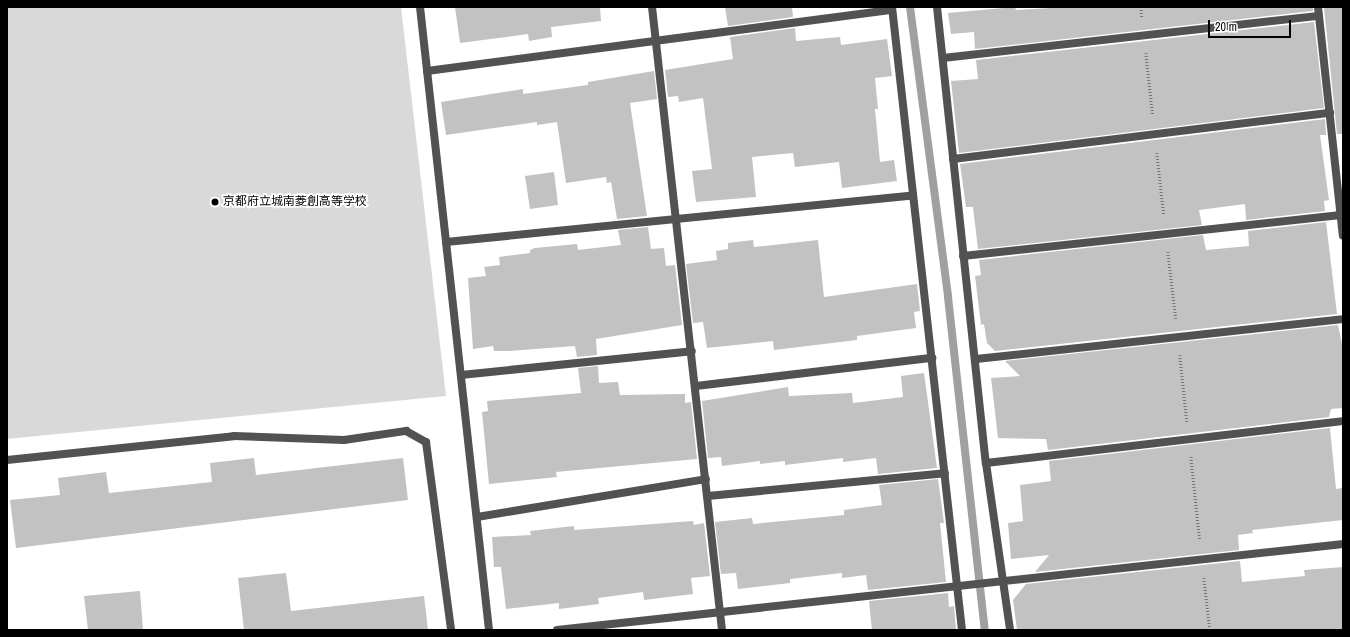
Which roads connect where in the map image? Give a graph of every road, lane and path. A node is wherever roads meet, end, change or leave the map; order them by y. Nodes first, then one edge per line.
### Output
1 (420, 7) edge
2 (652, 7) edge
3 (937, 7) edge
4 (1318, 7) edge
5 (892, 8) edge
6 (1319, 16) junction
7 (656, 41) junction
8 (943, 58) junction
9 (427, 71) junction
10 (1330, 113) junction
11 (953, 158) junction
12 (913, 195) junction
13 (1341, 216) junction
14 (678, 219) junction
15 (1343, 236) edge
16 (446, 242) junction
17 (964, 256) junction
18 (1343, 319) edge
19 (692, 351) junction
20 (932, 358) junction
21 (976, 360) junction
22 (461, 375) junction
23 (696, 386) junction
24 (1343, 421) edge
25 (7, 460) edge
26 (986, 464) junction
27 (945, 473) junction
28 (706, 479) junction
29 (708, 496) junction
30 (477, 517) junction
31 (1343, 544) edge
32 (1004, 580) junction
33 (957, 586) junction
34 (720, 612) junction
35 (451, 630) edge
36 (489, 630) edge
37 (556, 630) edge
38 (722, 630) edge
39 (962, 630) edge
40 (1010, 630) edge

1 - 9 street
2 - 7 street
3 - 8 street
4 - 6 street
5 - 7 street
5 - 12 street
6 - 8 street
6 - 10 street
7 - 9 street
7 - 14 street
8 - 11 street
9 - 16 street
10 - 11 street
10 - 13 street
11 - 17 street
12 - 14 street
12 - 20 street
13 - 15 street
13 - 17 street
14 - 16 street
14 - 19 street
16 - 22 street
17 - 21 street
18 - 21 street
19 - 22 street
19 - 23 street
20 - 23 street
20 - 27 street
21 - 26 street
22 - 30 street
23 - 28 street
24 - 26 street
25 - 35 street
26 - 32 street
27 - 29 street
27 - 33 street
28 - 29 street
28 - 30 street
29 - 34 street
30 - 36 street
31 - 32 street
32 - 33 street
32 - 40 street
33 - 34 street
33 - 39 street
34 - 37 street
34 - 38 street

